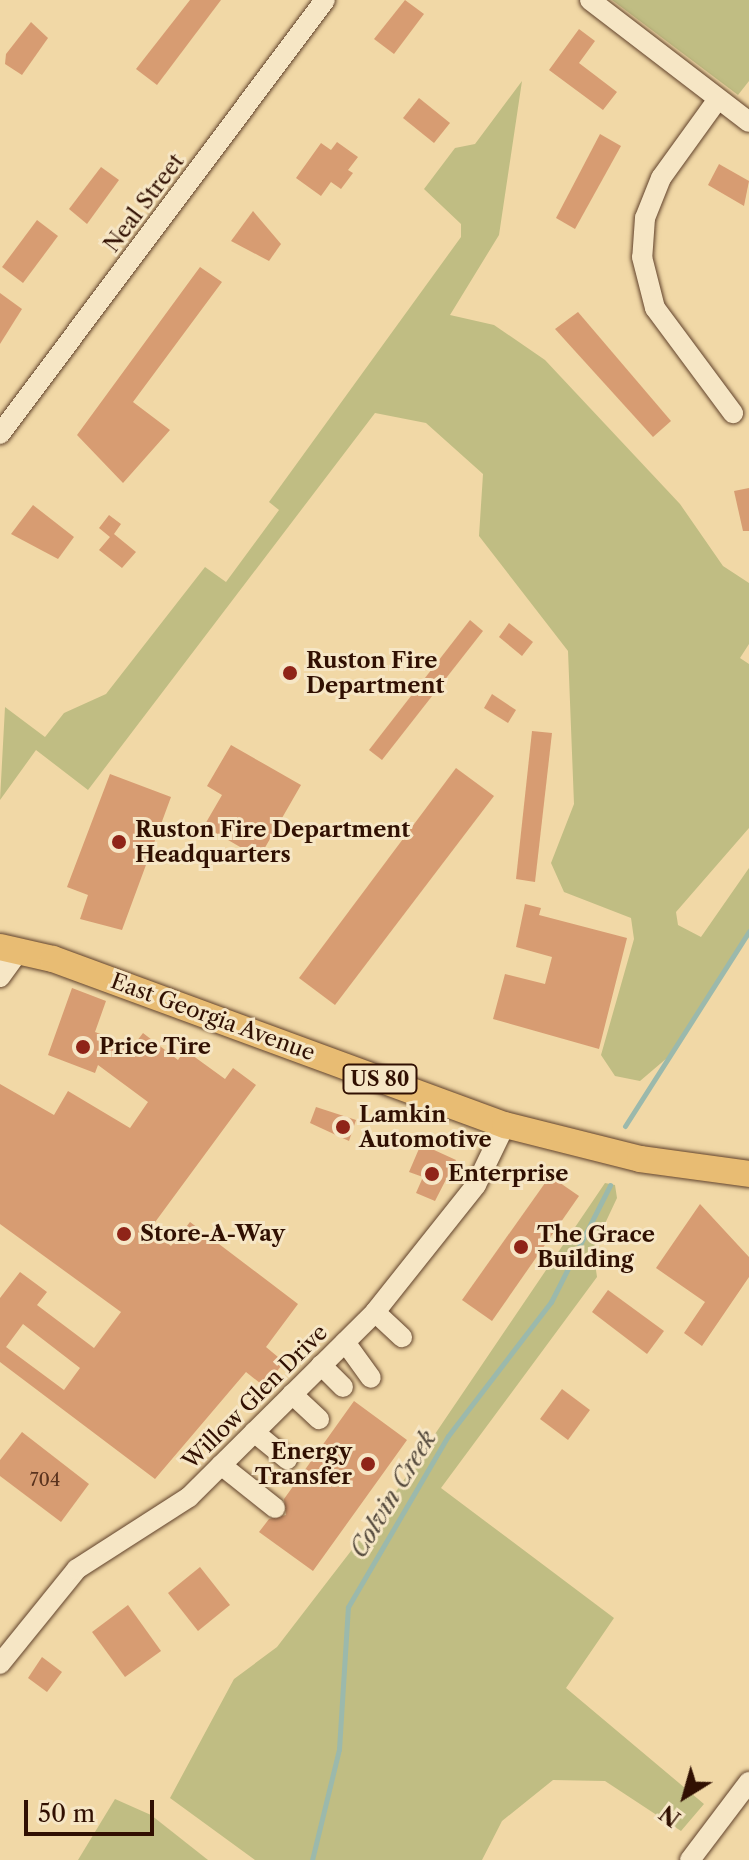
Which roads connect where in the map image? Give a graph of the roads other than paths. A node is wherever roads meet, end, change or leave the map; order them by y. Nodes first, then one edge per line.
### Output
1 (325, 0) edge
2 (590, 0) edge
3 (718, 99) junction
4 (749, 122) edge
5 (733, 413) dead end
6 (0, 434) edge
7 (6, 945) edge
8 (0, 977) edge
9 (505, 1125) junction
10 (749, 1174) edge
11 (375, 1312) junction
12 (402, 1337) dead end
13 (345, 1342) junction
14 (321, 1365) junction
15 (371, 1378) dead end
16 (343, 1387) dead end
17 (292, 1394) junction
18 (319, 1419) dead end
19 (254, 1432) junction
20 (287, 1459) dead end
21 (221, 1465) junction
22 (275, 1508) dead end
23 (0, 1664) edge
24 (749, 1782) edge
25 (690, 1860) edge

1 - 6 street, Neal Street
2 - 3 street
3 - 4 street
3 - 5 street
7 - 8 street
7 - 9 main road, East Georgia Avenue / US 80
9 - 10 main road, East Georgia Avenue / US 80
9 - 11 street, Willow Glen Drive
11 - 12 street
11 - 13 street, Willow Glen Drive
13 - 14 street, Willow Glen Drive
13 - 15 street
14 - 16 street
14 - 17 street, Willow Glen Drive
17 - 18 street
17 - 19 street, Willow Glen Drive
19 - 20 street
19 - 21 street, Willow Glen Drive
21 - 22 street
21 - 23 street, Willow Glen Drive
24 - 25 street

